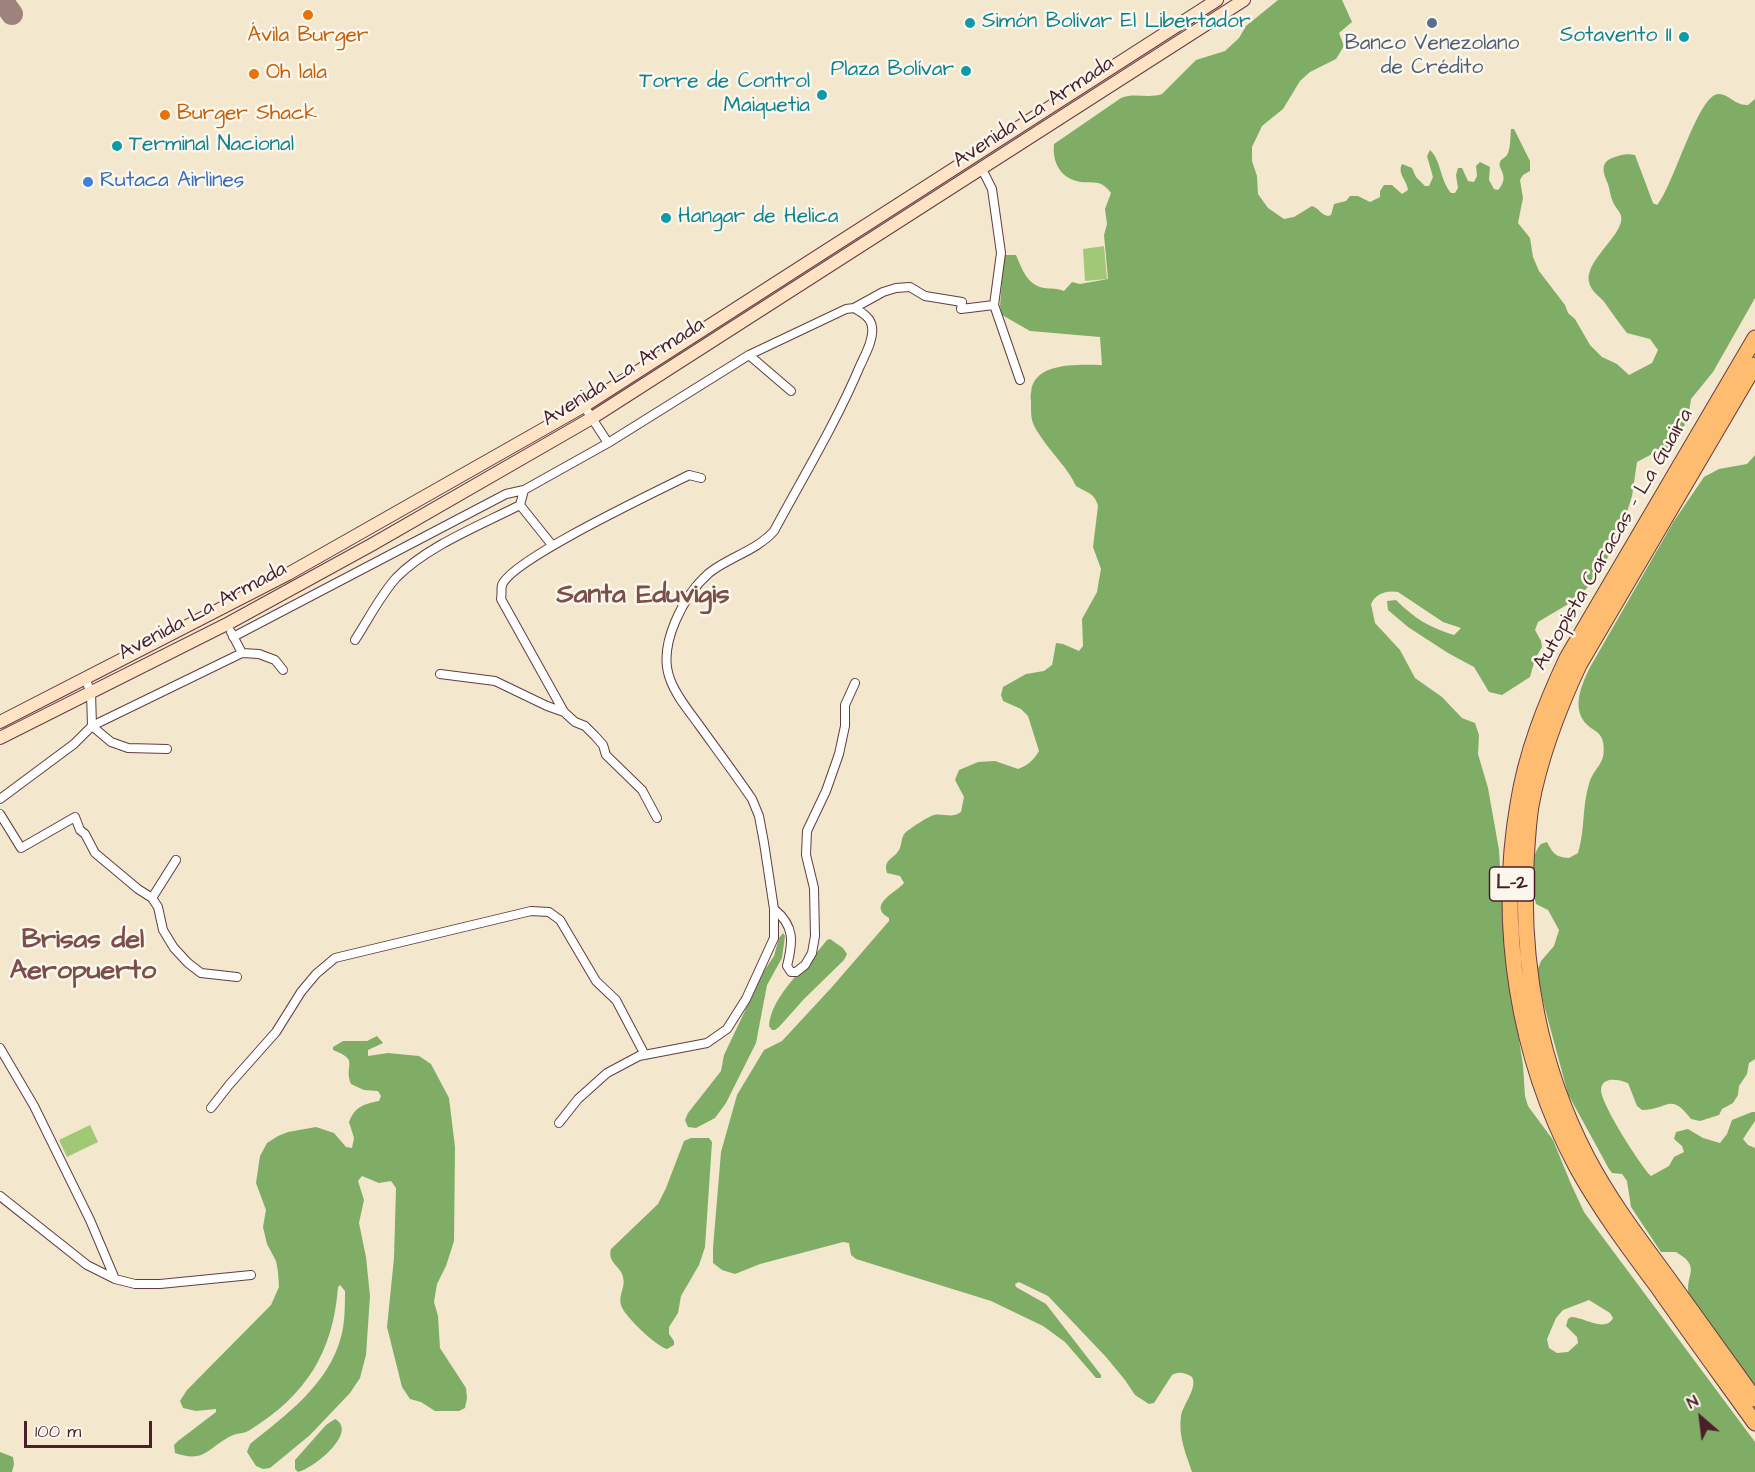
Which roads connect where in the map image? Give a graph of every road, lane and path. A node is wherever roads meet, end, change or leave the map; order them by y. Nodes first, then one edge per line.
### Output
1 (1217, 0) edge
2 (1244, 0) edge
3 (982, 169) junction
4 (994, 305) junction
5 (854, 308) junction
6 (1755, 338) edge
7 (750, 355) junction
8 (1755, 365) edge
9 (1020, 380) dead end
10 (791, 391) dead end
11 (584, 406) junction
12 (592, 418) junction
13 (608, 443) junction
14 (701, 478) dead end
15 (524, 490) junction
16 (520, 505) junction
17 (552, 545) junction
18 (229, 623) junction
19 (233, 637) junction
20 (355, 640) dead end
21 (242, 653) junction
22 (283, 670) dead end
23 (440, 674) dead end
24 (85, 679) junction
25 (855, 683) dead end
26 (92, 692) junction
27 (564, 712) junction
28 (0, 722) edge
29 (92, 726) junction
30 (0, 738) edge
31 (167, 748) dead end
32 (0, 799) edge
33 (0, 813) edge
34 (657, 818) dead end
35 (176, 860) dead end
36 (152, 897) junction
37 (774, 909) junction
38 (237, 977) dead end
39 (0, 1048) edge
40 (645, 1055) junction
41 (211, 1108) dead end
42 (559, 1123) dead end
43 (0, 1196) edge
44 (251, 1275) dead end
45 (115, 1279) junction
46 (1755, 1399) edge
47 (1755, 1423) edge

1 - 11 main road, Avenida La Armada
2 - 3 main road, Avenida La Armada
3 - 4 street
3 - 12 main road, Avenida La Armada
4 - 5 street
4 - 9 street
5 - 7 street
5 - 37 street
6 - 47 highway, Autopista Caracas - La Guaira / L-2
7 - 10 street
7 - 13 street
8 - 46 highway, Autopista Caracas - La Guaira / L-2
11 - 12 street
11 - 24 main road, Avenida La Armada
12 - 13 street
12 - 18 main road, Avenida La Armada
13 - 15 street
14 - 17 street
15 - 16 street
15 - 19 street
16 - 17 street
16 - 20 street
17 - 27 street
18 - 19 street
18 - 26 main road, Avenida La Armada
19 - 21 street
21 - 22 street
21 - 29 street
23 - 27 street
24 - 26 street
24 - 28 main road, Avenida La Armada
25 - 37 street
26 - 29 street
26 - 30 main road, Avenida La Armada
27 - 34 street
29 - 31 street
29 - 32 street
33 - 36 street
35 - 36 street
36 - 38 street
37 - 40 street
39 - 45 street
40 - 41 street
40 - 42 street
43 - 45 street
44 - 45 street

